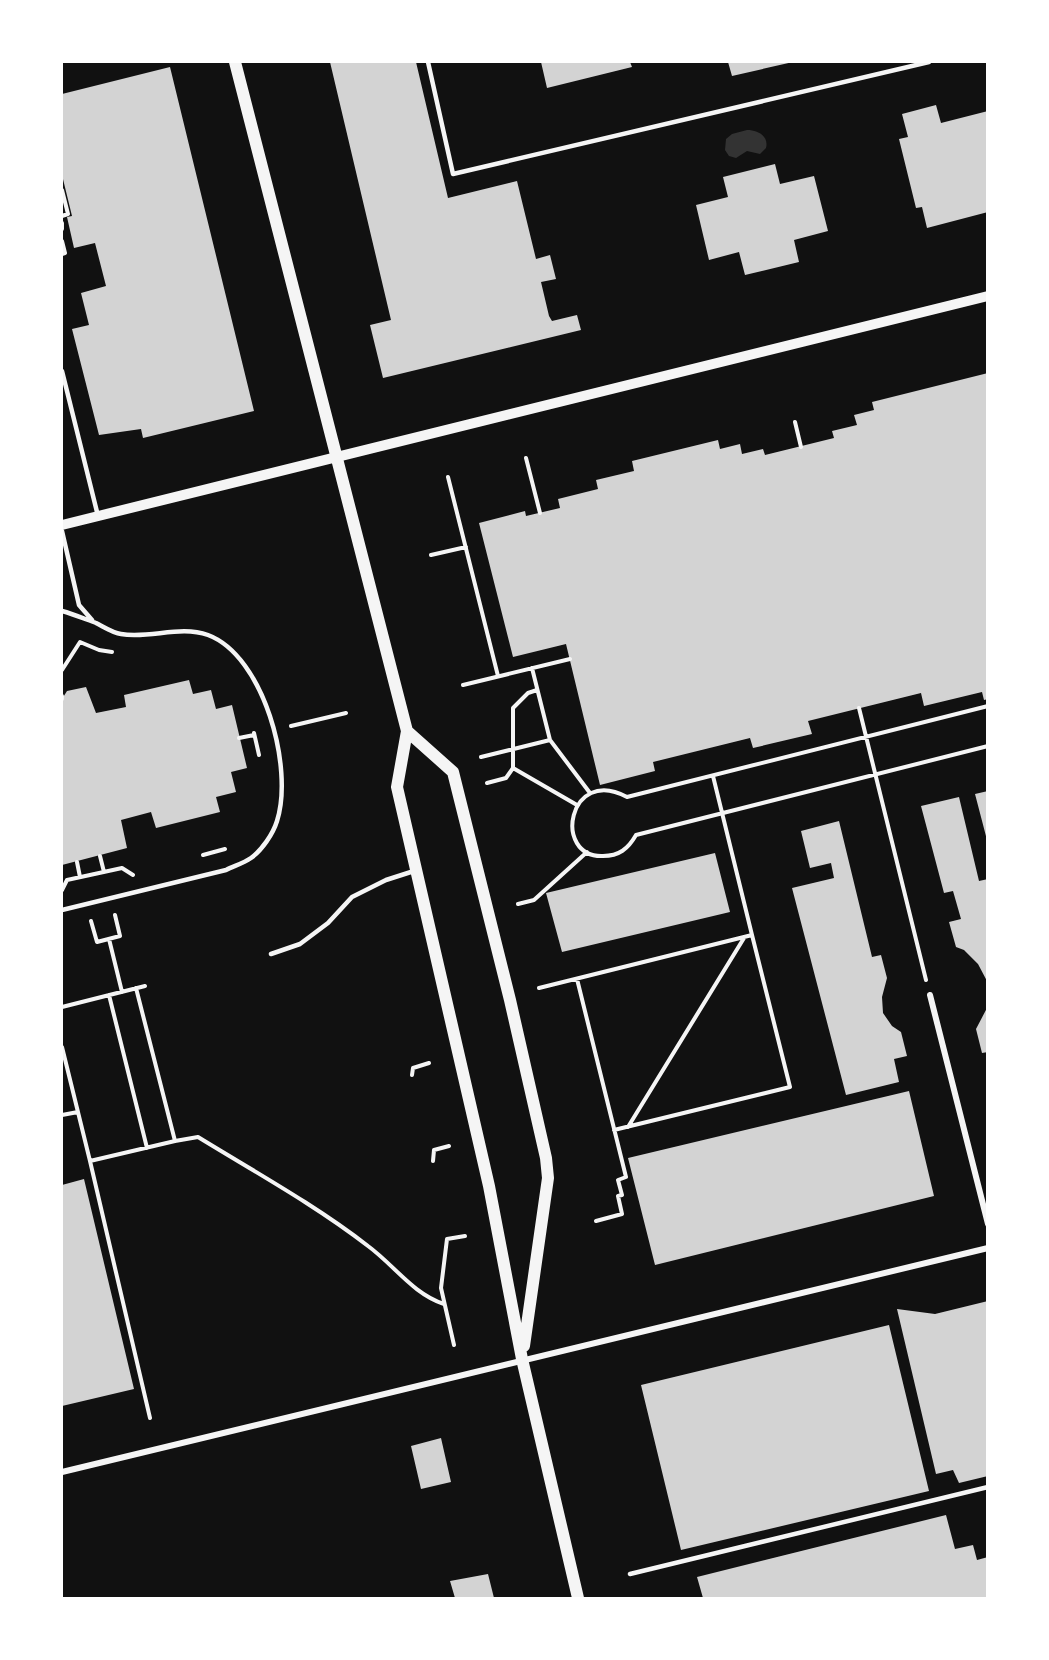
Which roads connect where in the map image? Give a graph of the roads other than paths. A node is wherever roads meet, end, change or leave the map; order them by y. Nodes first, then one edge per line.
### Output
1 (235, 62) edge
2 (428, 62) edge
3 (929, 62) edge
4 (987, 296) edge
5 (62, 371) edge
6 (336, 457) junction
7 (98, 516) junction
8 (62, 525) edge
9 (62, 531) edge
10 (62, 611) edge
11 (93, 622) junction
12 (406, 731) junction
13 (417, 870) junction
14 (62, 910) edge
15 (271, 954) dead end
16 (930, 995) road end
17 (987, 1224) edge
18 (987, 1248) edge
19 (522, 1359) junction
20 (62, 1472) edge
21 (987, 1488) edge
22 (630, 1574) dead end
23 (578, 1599) edge

1 - 6 main road
2 - 3 lane
4 - 6 street
5 - 7 lane
6 - 7 street
6 - 12 main road
7 - 8 street
9 - 11 lane
10 - 11 lane
11 - 14 lane
12 - 13 main road
12 - 19 main road
13 - 15 lane
13 - 19 main road
16 - 17 street
18 - 19 street
19 - 20 street
19 - 23 main road
21 - 22 lane

